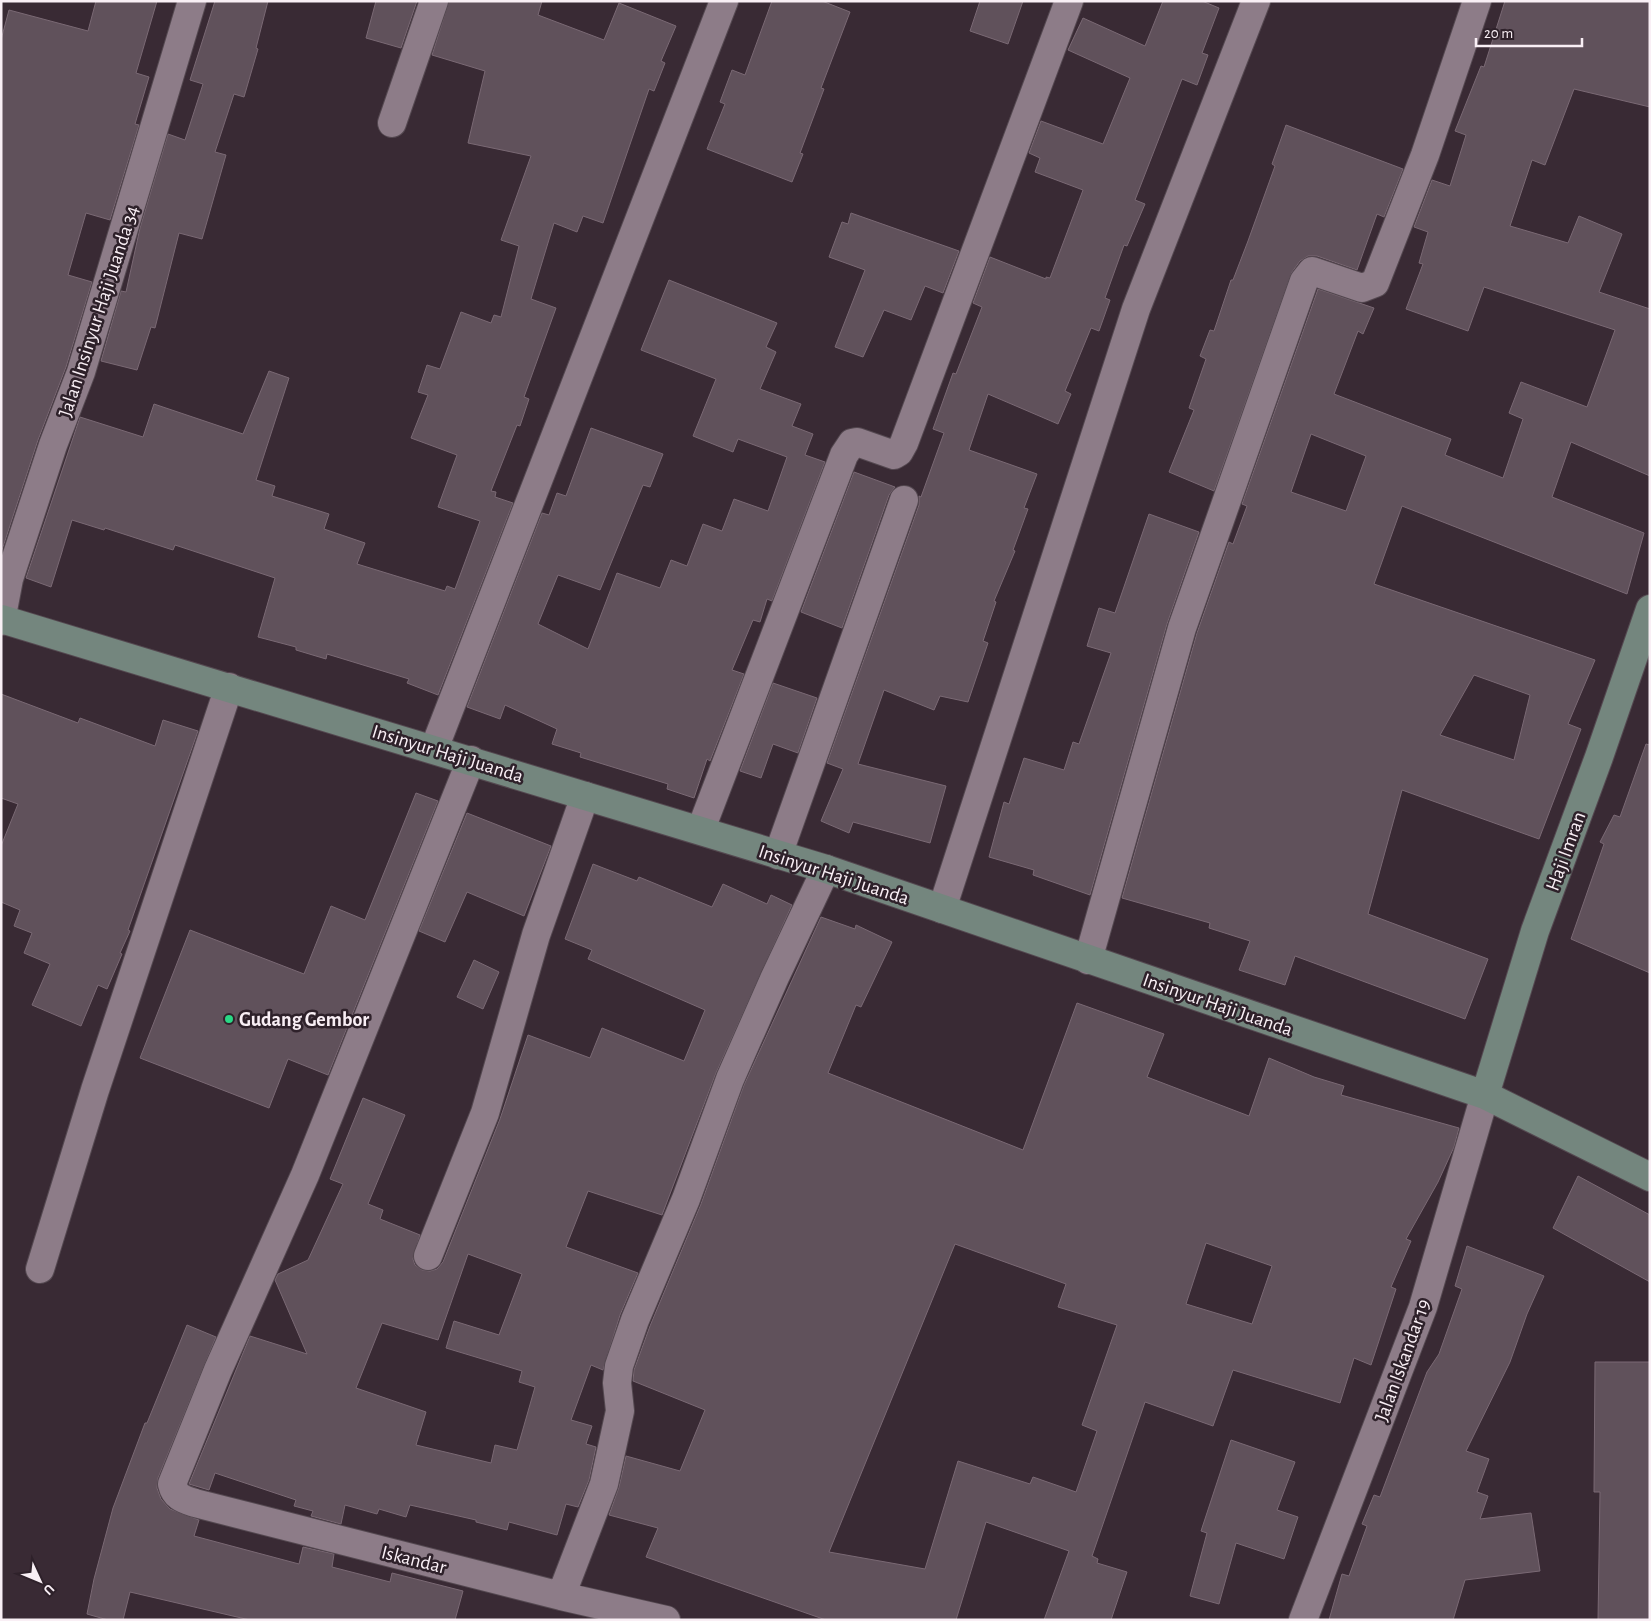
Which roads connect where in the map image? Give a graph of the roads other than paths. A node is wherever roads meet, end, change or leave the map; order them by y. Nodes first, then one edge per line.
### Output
1 (192, 1) edge
2 (434, 1) edge
3 (724, 1) edge
4 (1069, 1) edge
5 (1256, 1) edge
6 (1477, 1) edge
7 (392, 123) dead end
8 (904, 500) dead end
9 (1650, 609) edge
10 (2, 620) edge
11 (230, 687) junction
12 (434, 749) junction
13 (471, 760) junction
14 (585, 796) junction
15 (701, 829) junction
16 (778, 855) junction
17 (826, 869) junction
18 (942, 909) junction
19 (1088, 960) junction
20 (1485, 1095) junction
21 (1650, 1177) edge
22 (428, 1256) dead end
23 (40, 1270) dead end
24 (561, 1596) junction
25 (666, 1620) edge
26 (1303, 1620) edge

1 - 10 street, Jalan Insinyur Haji Juanda 34
2 - 7 street
3 - 12 street
4 - 15 street
5 - 18 street
6 - 19 street
8 - 16 street
9 - 20 street, Haji Imran
10 - 11 street, Insinyur Haji Juanda
11 - 12 street, Insinyur Haji Juanda
11 - 23 street
12 - 13 street, Insinyur Haji Juanda
13 - 14 street, Insinyur Haji Juanda
13 - 24 street, Iskandar
14 - 15 street, Insinyur Haji Juanda
14 - 22 street
15 - 16 street, Insinyur Haji Juanda
16 - 17 street, Insinyur Haji Juanda
17 - 18 street, Insinyur Haji Juanda
17 - 24 street
18 - 19 street, Insinyur Haji Juanda
19 - 20 street, Insinyur Haji Juanda
20 - 21 street, Insinyur Haji Juanda
20 - 26 street, Jalan Iskandar 19
24 - 25 street, Iskandar

